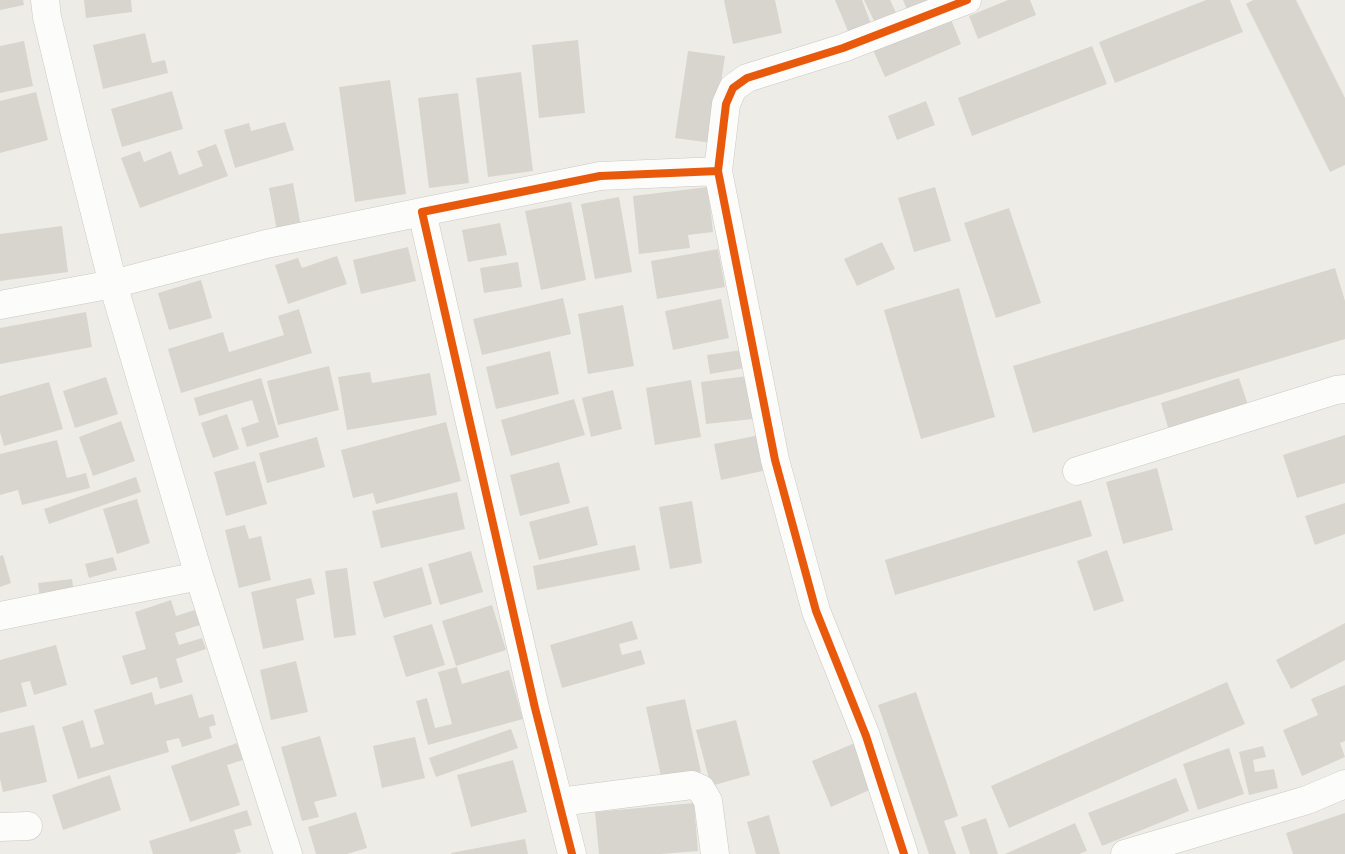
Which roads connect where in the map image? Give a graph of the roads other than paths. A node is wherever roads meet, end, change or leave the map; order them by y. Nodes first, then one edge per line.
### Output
1 (45, 0) edge
2 (967, 0) edge
3 (718, 170) junction
4 (422, 212) junction
5 (113, 284) junction
6 (0, 305) edge
7 (1345, 389) edge
8 (1078, 471) dead end
9 (199, 576) junction
10 (0, 616) edge
11 (1345, 784) edge
12 (559, 802) junction
13 (28, 826) dead end
14 (0, 827) edge
15 (288, 854) edge
16 (572, 854) edge
17 (715, 854) edge
18 (904, 854) edge
19 (1126, 854) edge

1 - 5 street
2 - 3 street
3 - 4 street
3 - 18 street
4 - 5 street
4 - 12 street
5 - 6 street
5 - 9 street
7 - 8 street
9 - 10 street
9 - 15 street
11 - 19 street
12 - 16 street
12 - 17 street
13 - 14 street

